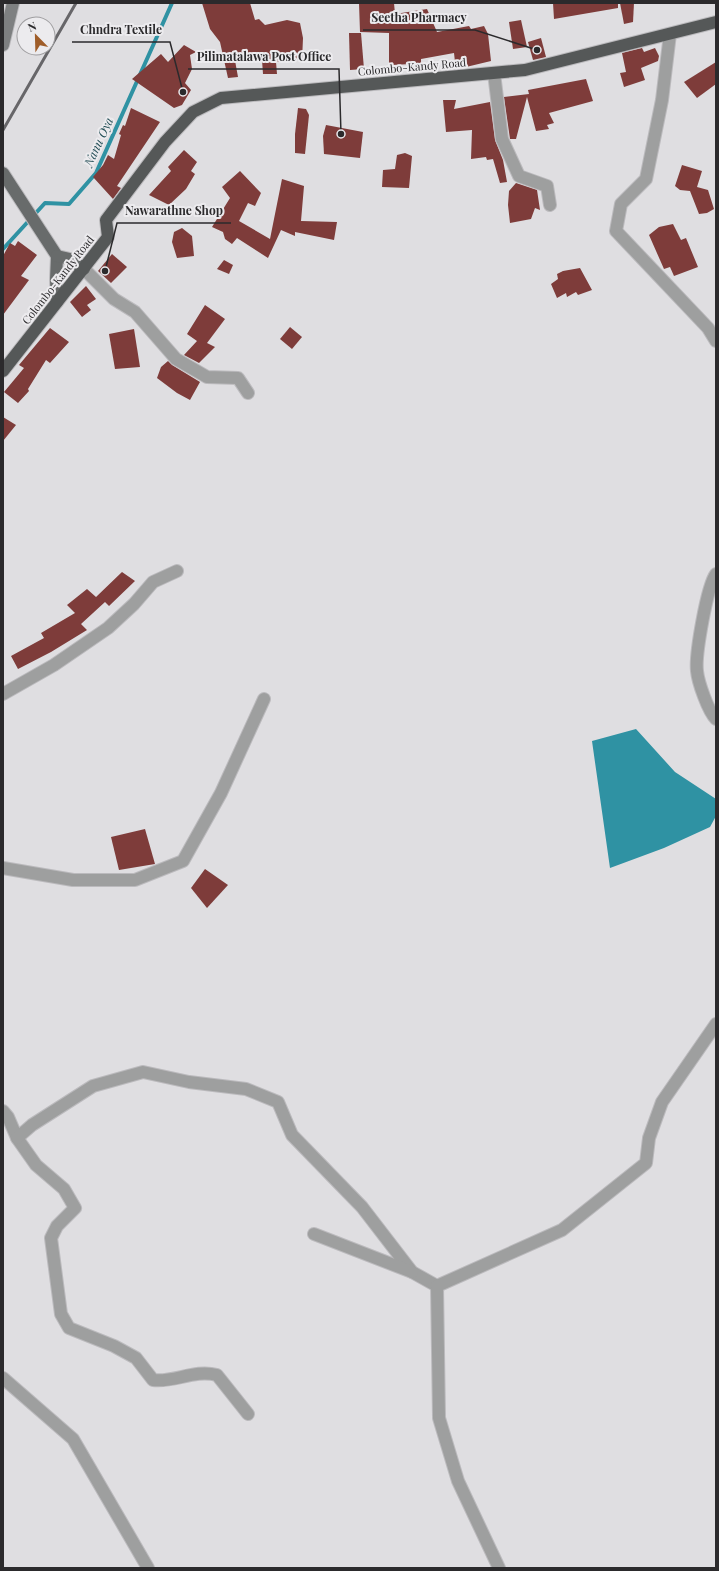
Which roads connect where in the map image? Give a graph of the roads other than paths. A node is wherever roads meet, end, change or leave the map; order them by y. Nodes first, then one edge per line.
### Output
1 (13, 3) edge
2 (716, 22) edge
3 (5, 25) edge
4 (670, 34) junction
5 (3, 44) edge
6 (494, 73) junction
7 (3, 173) edge
8 (550, 205) dead end
9 (57, 256) junction
10 (84, 269) junction
11 (57, 302) junction
12 (716, 341) edge
13 (3, 371) edge
14 (248, 393) dead end
15 (176, 571) dead end
16 (716, 574) edge
17 (3, 694) edge
18 (264, 700) dead end
19 (716, 719) edge
20 (3, 868) edge
21 (716, 1024) edge
22 (3, 1111) edge
23 (17, 1138) junction
24 (314, 1234) dead end
25 (412, 1272) junction
26 (437, 1286) junction
27 (3, 1378) edge
28 (248, 1414) dead end
29 (148, 1568) edge
30 (499, 1568) edge

1 - 3 street
2 - 4 highway, Colombo-Kandy Road
3 - 5 street
4 - 6 highway, Colombo-Kandy Road
4 - 12 street
6 - 8 street
6 - 10 highway, Colombo-Kandy Road
7 - 9 main road
9 - 10 main road
9 - 11 main road
10 - 11 highway, Colombo-Kandy Road
10 - 14 street
11 - 13 highway, Colombo-Kandy Road
15 - 17 street
16 - 19 street
18 - 20 street
21 - 26 street
22 - 23 street
23 - 25 street
23 - 28 street
24 - 25 street
25 - 26 street
26 - 30 street
27 - 29 street

